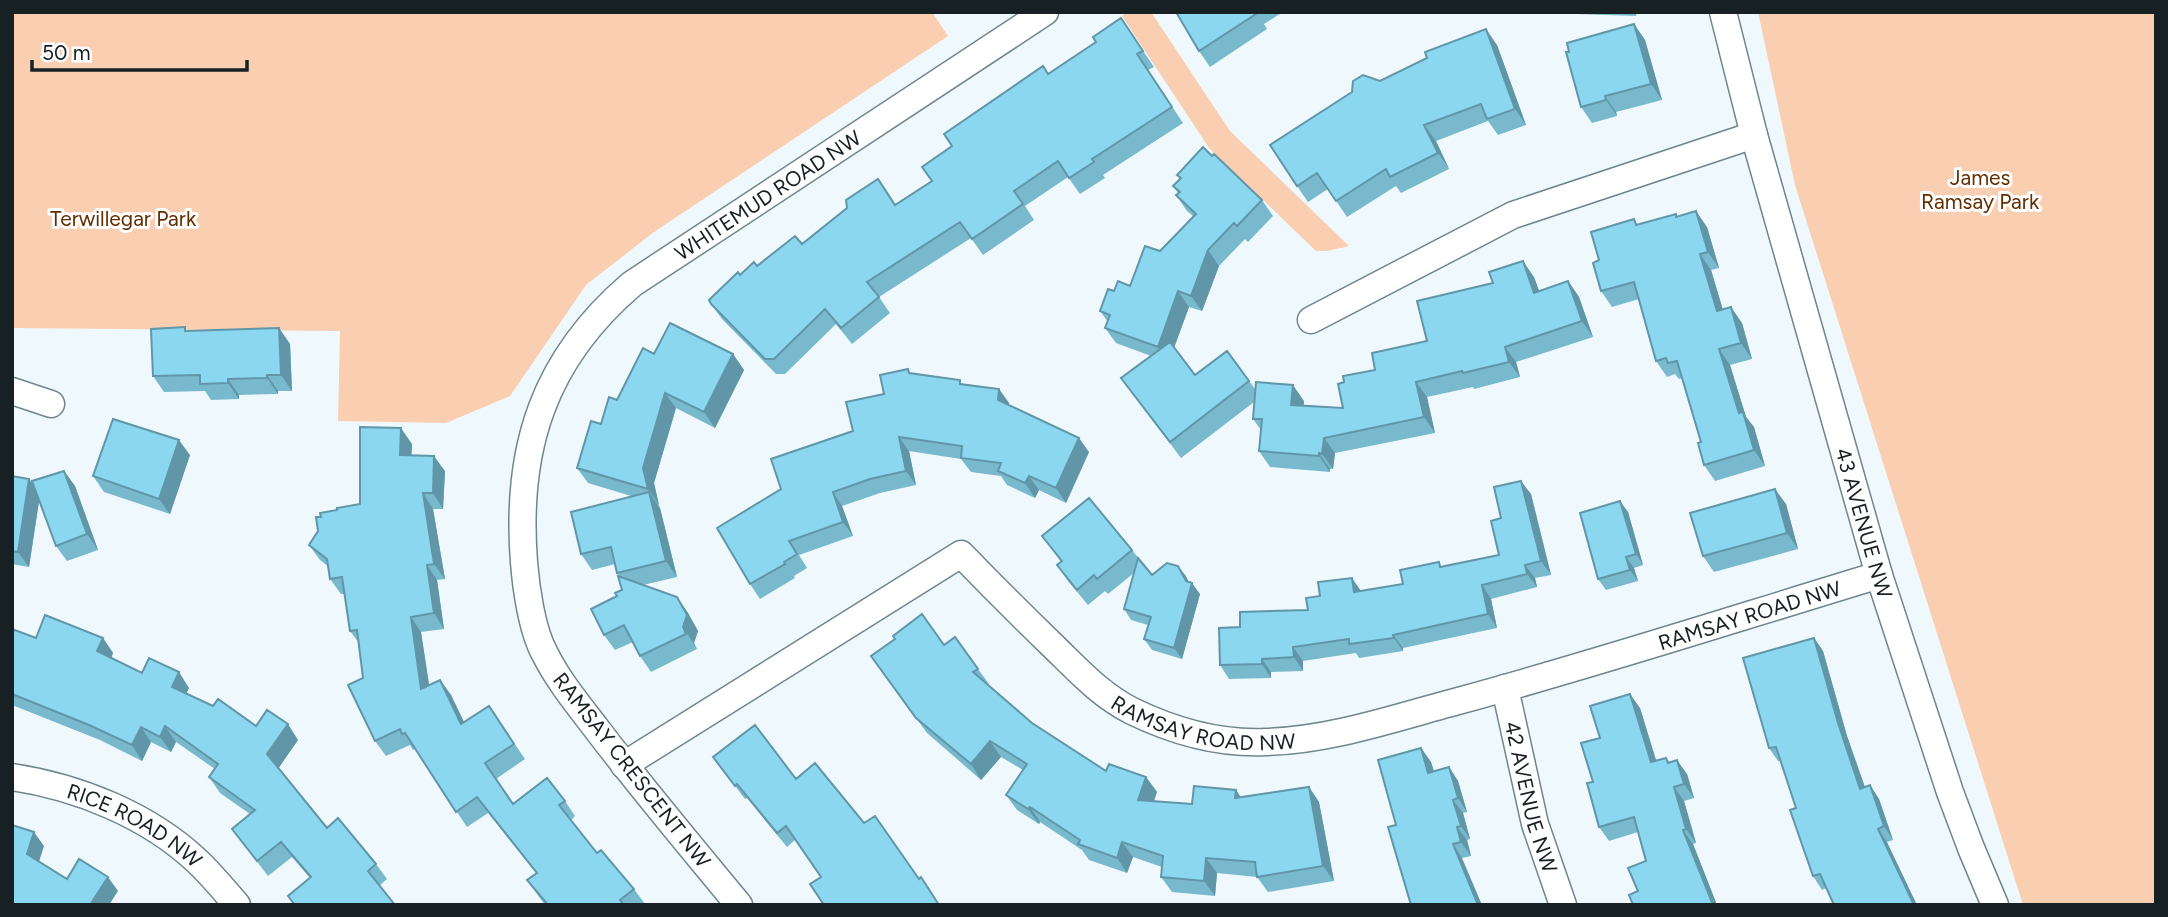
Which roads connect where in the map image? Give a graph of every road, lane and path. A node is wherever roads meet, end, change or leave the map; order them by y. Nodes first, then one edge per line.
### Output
1 (1045, 12) edge
2 (1723, 12) edge
3 (1754, 135) junction
4 (1311, 320) dead end
5 (12, 391) edge
6 (51, 404) dead end
7 (537, 421) joint
8 (1878, 575) junction
9 (1504, 688) junction
10 (624, 765) junction
11 (12, 777) edge
12 (237, 905) edge
13 (739, 905) edge
14 (1563, 905) edge
15 (1995, 905) edge

1 - 7 street, WHITEMUD ROAD NW
2 - 3 street, 43 AVENUE NW
3 - 4 street
3 - 8 street, 43 AVENUE NW
5 - 6 street
7 - 10 street, RAMSAY CRESCENT NW
8 - 9 street, RAMSAY ROAD NW
8 - 15 street, 43 AVENUE NW
9 - 10 street, RAMSAY ROAD NW
9 - 14 street, 42 AVENUE NW
10 - 13 street, RAMSAY CRESCENT NW
11 - 12 street, RICE ROAD NW

